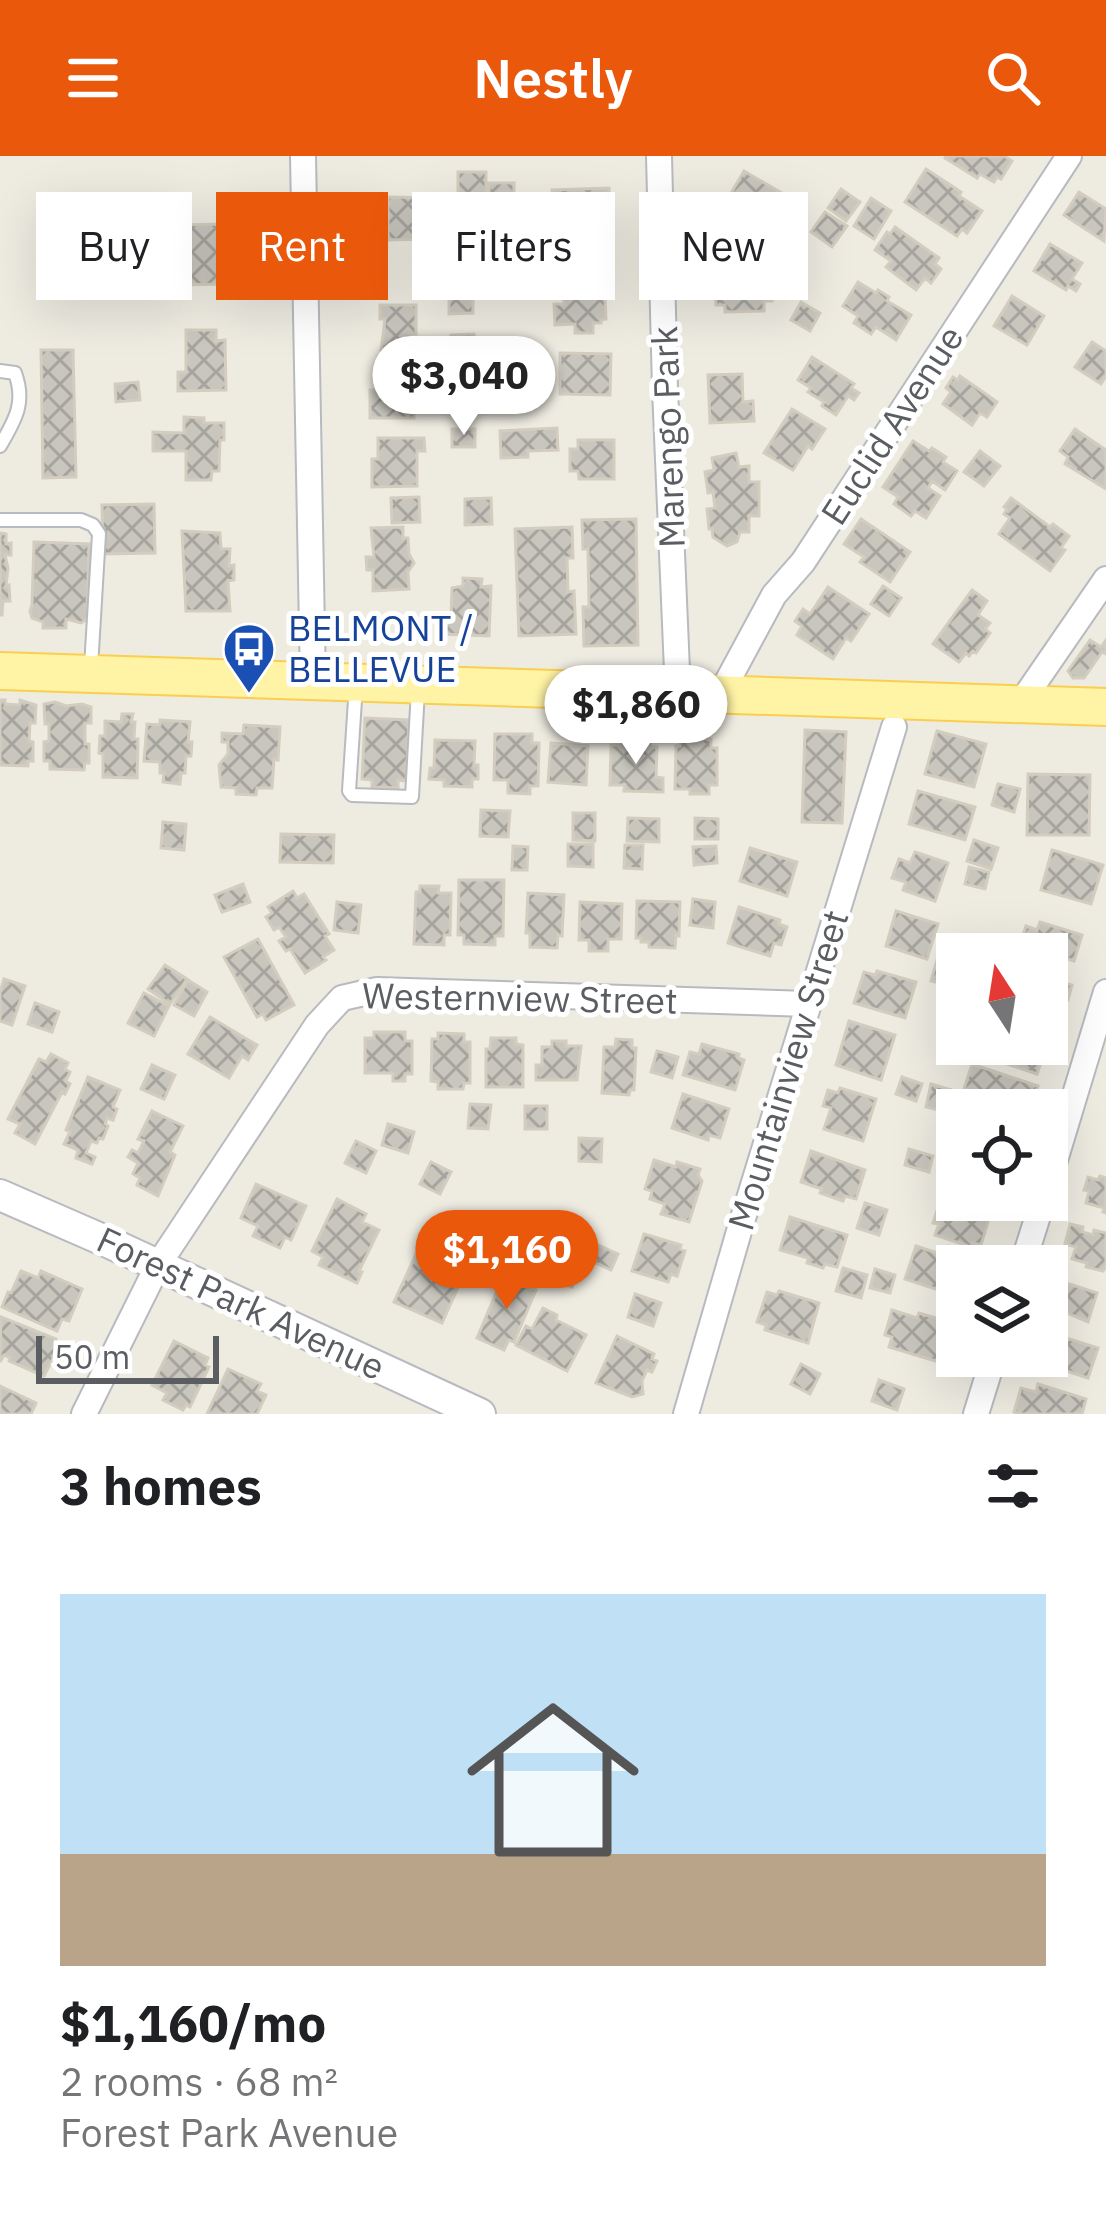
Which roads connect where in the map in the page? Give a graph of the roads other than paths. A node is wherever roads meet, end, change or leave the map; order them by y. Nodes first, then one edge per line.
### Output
1 (303, 156) edge
2 (678, 156) edge
3 (1069, 156) edge
4 (659, 168) edge
5 (0, 370) edge
6 (0, 446) edge
7 (0, 520) edge
8 (1106, 579) edge
9 (0, 670) edge
10 (91, 674) junction
11 (313, 683) junction
12 (356, 684) junction
13 (418, 686) junction
14 (678, 694) junction
15 (720, 695) junction
16 (1020, 704) junction
17 (1106, 707) edge
18 (894, 727) dead end
19 (1106, 992) edge
20 (808, 1004) junction
21 (1068, 1118) edge
22 (0, 1195) edge
23 (158, 1265) junction
24 (987, 1377) edge
25 (84, 1414) edge
26 (480, 1414) edge
27 (686, 1414) edge
28 (976, 1414) edge

1 - 11 street
2 - 4 street, Marengo Park
3 - 15 street, Euclid Avenue
4 - 14 street, Marengo Park
5 - 6 lane
7 - 10 lane
8 - 16 street
9 - 10 main road
10 - 11 main road
11 - 12 main road
12 - 13 main road
12 - 13 lane
13 - 14 main road
14 - 15 main road
15 - 16 main road
16 - 17 main road
18 - 20 street, Mountainview Street
19 - 21 street
20 - 23 street, Westernview Street
20 - 27 street, Mountainview Street
22 - 23 street, Forest Park Avenue
23 - 25 street
23 - 26 street, Forest Park Avenue
24 - 28 street

